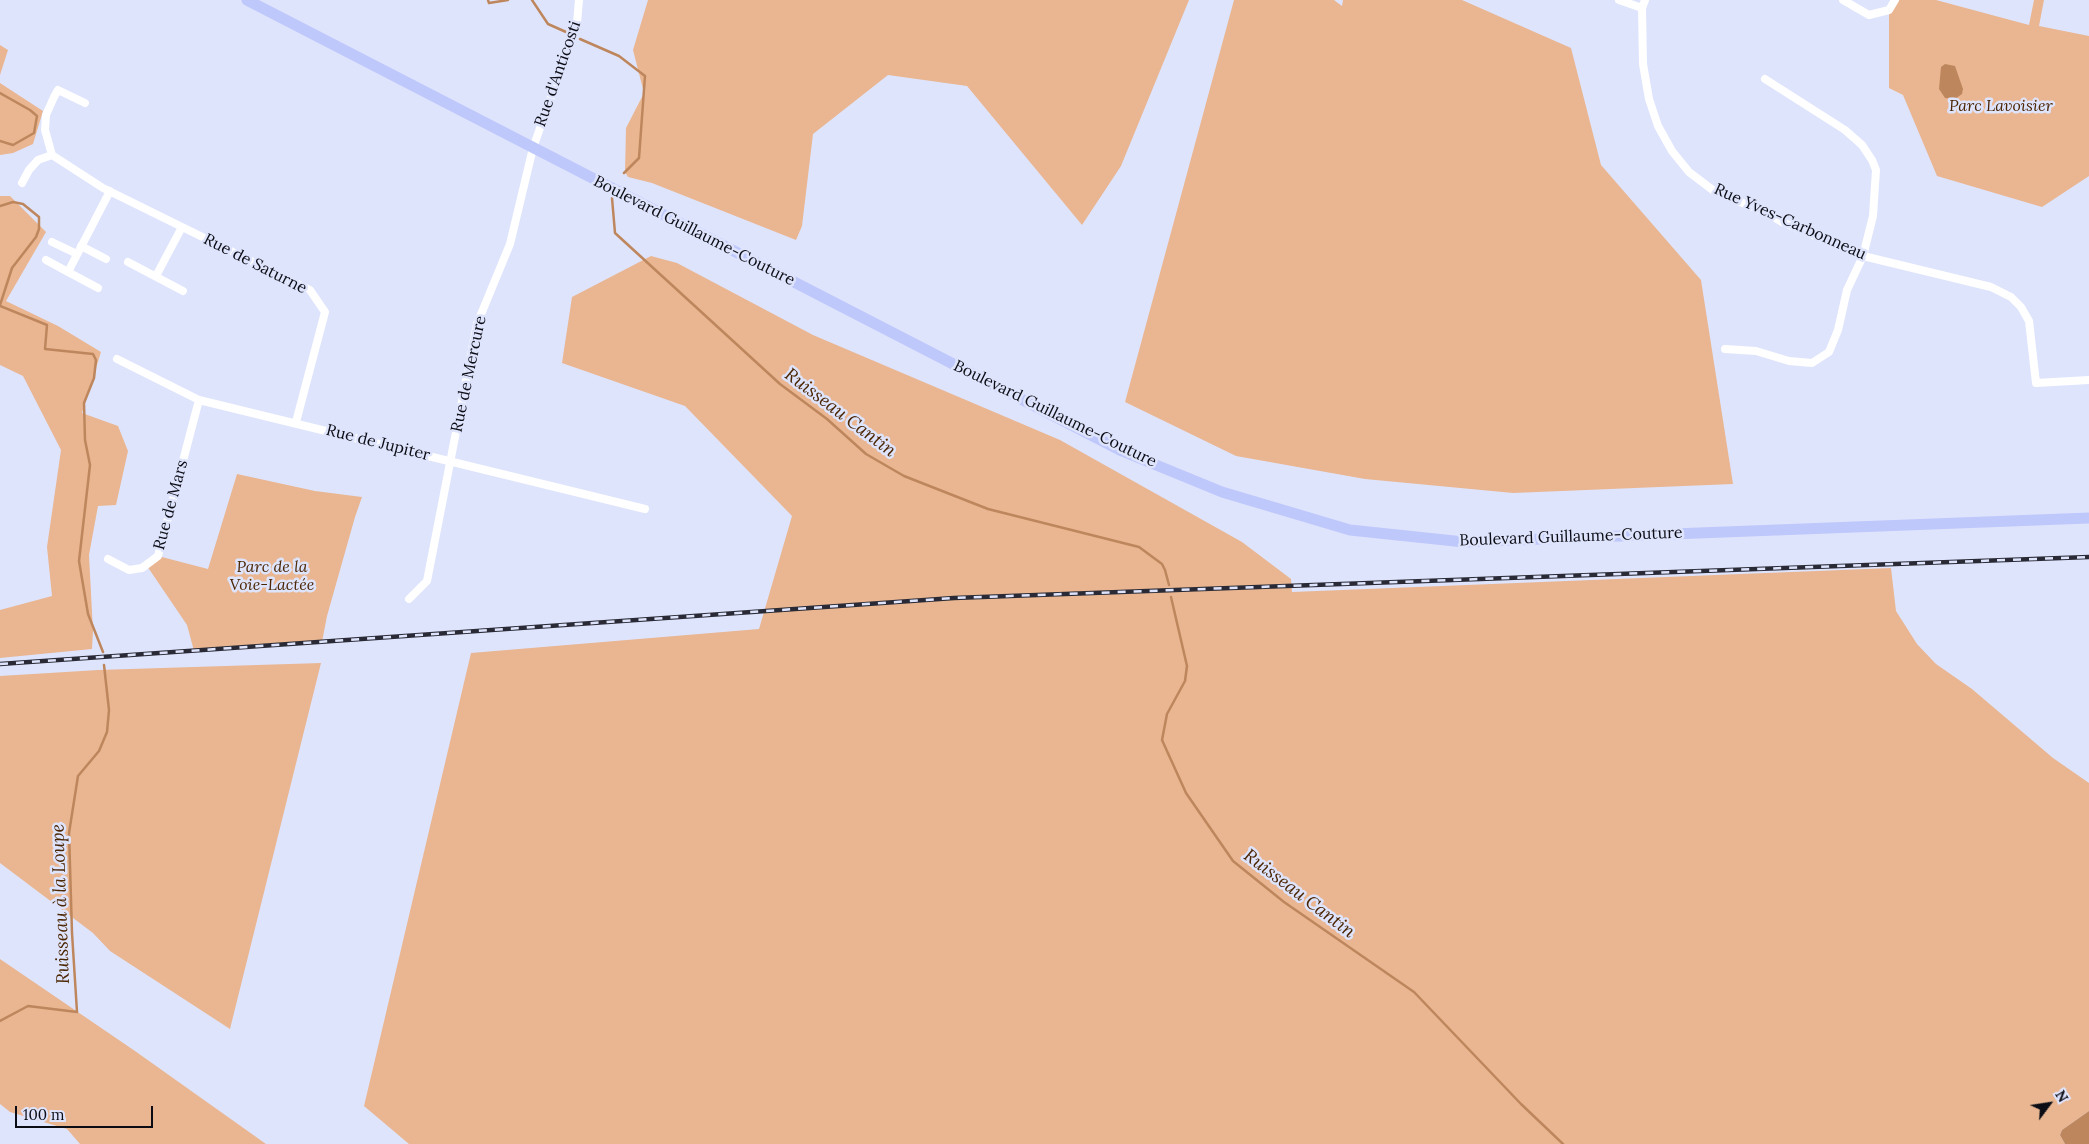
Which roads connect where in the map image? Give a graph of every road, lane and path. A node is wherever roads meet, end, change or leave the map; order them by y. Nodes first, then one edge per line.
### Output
1 (247, 0) edge
2 (579, 0) edge
3 (1619, 0) edge
4 (1645, 0) edge
5 (1843, 0) edge
6 (1895, 0) edge
7 (1642, 8) junction
8 (1765, 79) dead end
9 (85, 103) dead end
10 (533, 148) junction
11 (52, 155) junction
12 (22, 183) dead end
13 (106, 190) junction
14 (182, 227) junction
15 (52, 242) dead end
16 (81, 246) junction
17 (77, 254) junction
18 (1863, 256) junction
19 (106, 259) dead end
20 (46, 260) dead end
21 (128, 262) dead end
22 (68, 272) junction
23 (156, 276) junction
24 (98, 288) dead end
25 (183, 291) dead end
26 (1725, 349) dead end
27 (117, 359) dead end
28 (2089, 380) edge
29 (199, 400) junction
30 (296, 422) junction
31 (450, 461) junction
32 (645, 508) dead end
33 (2089, 518) edge
34 (108, 559) dead end
35 (409, 599) dead end

1 - 10 main road, Boulevard Guillaume-Couture
2 - 10 street, Rue d'Anticosti
3 - 7 street
4 - 7 street, Rue Yves-Carbonneau
5 - 6 street
7 - 18 street, Rue Yves-Carbonneau
8 - 18 street
9 - 11 street
10 - 31 street, Rue de Mercure
10 - 33 main road, Boulevard Guillaume-Couture
11 - 12 street
11 - 13 street, Rue de Saturne
13 - 14 street, Rue de Saturne
13 - 16 street
14 - 23 street
14 - 30 street, Rue de Saturne
15 - 17 street
16 - 17 street
16 - 19 street
17 - 22 street
18 - 26 street
18 - 28 street, Rue Yves-Carbonneau
20 - 22 street
21 - 23 street
22 - 24 street
23 - 25 street
27 - 29 street, Rue de Jupiter
29 - 30 street, Rue de Jupiter
29 - 34 street, Rue de Mars
30 - 31 street, Rue de Jupiter
31 - 32 street, Rue de Jupiter
31 - 35 street, Rue de Mercure

